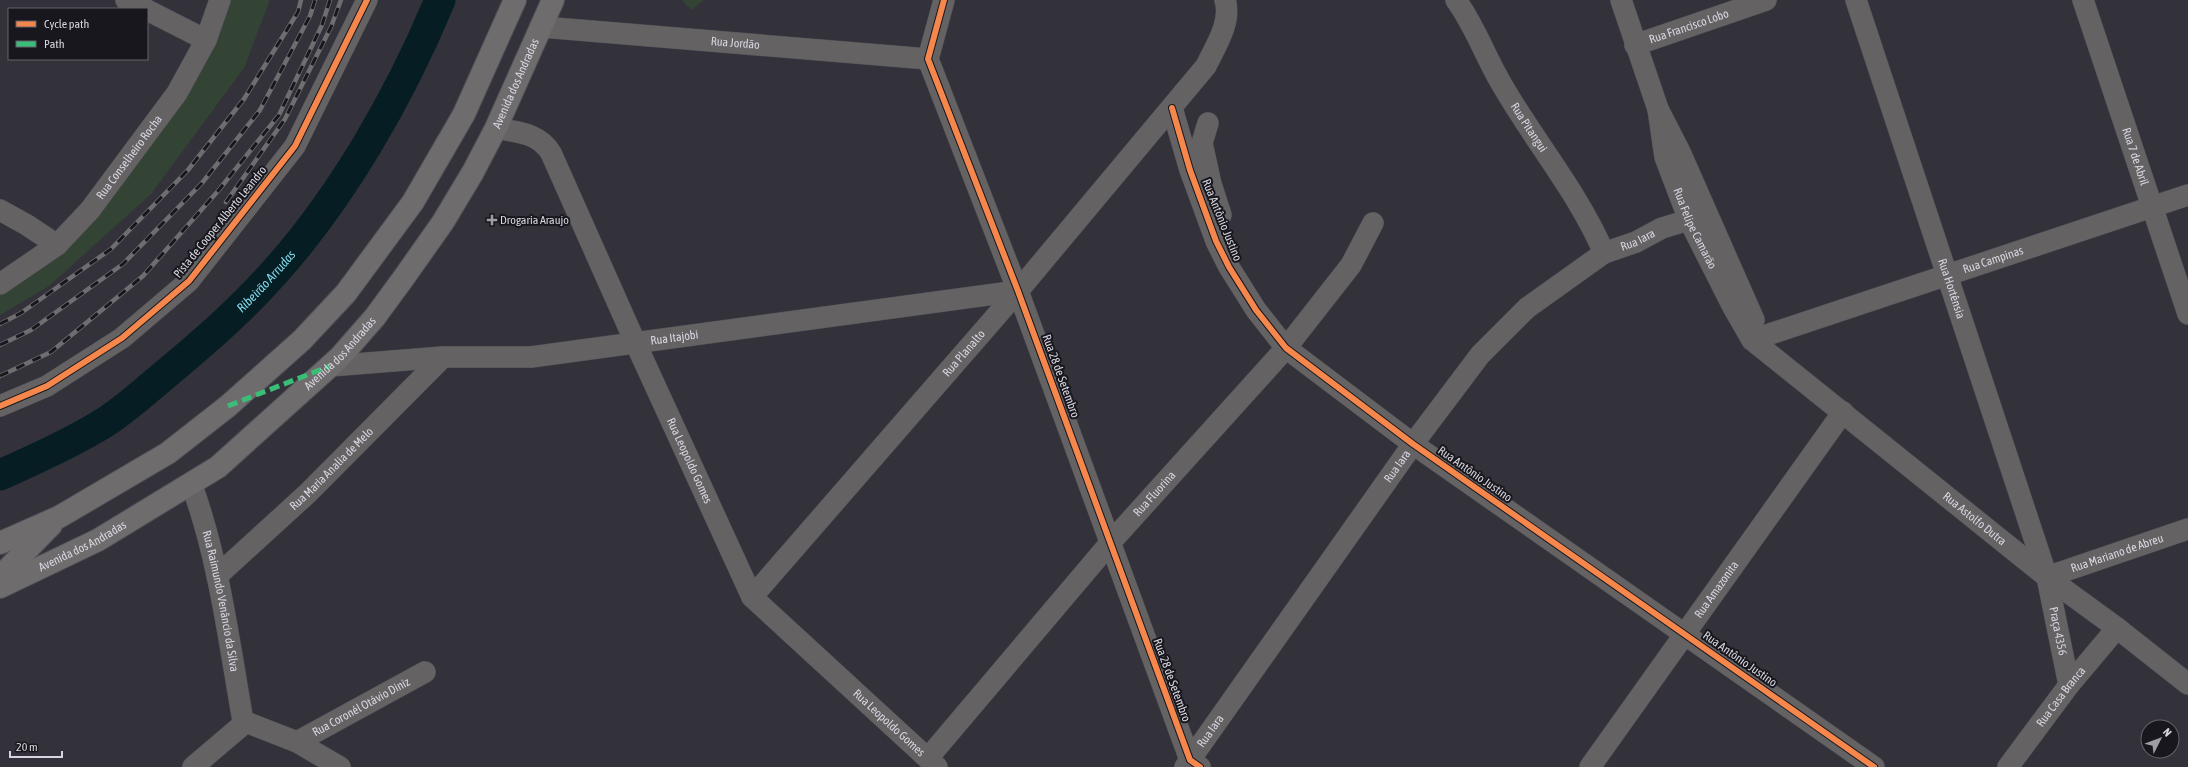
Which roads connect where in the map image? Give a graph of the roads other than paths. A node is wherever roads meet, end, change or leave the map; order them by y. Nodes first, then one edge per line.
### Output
1 (126, 0) edge
2 (220, 0) edge
3 (367, 0) edge
4 (553, 0) edge
5 (944, 0) edge
6 (1225, 0) edge
7 (1456, 0) edge
8 (1621, 0) edge
9 (1766, 0) edge
10 (1856, 0) edge
11 (2083, 0) edge
12 (513, 6) edge
13 (142, 8) edge
14 (148, 11) edge
15 (542, 27) junction
16 (206, 40) junction
17 (1635, 45) junction
18 (928, 59) junction
19 (1172, 108) junction
20 (1658, 109) junction
21 (1208, 123) dead end
22 (496, 128) junction
23 (2188, 195) edge
24 (2152, 208) junction
25 (0, 210) edge
26 (1689, 220) junction
27 (1373, 223) dead end
28 (57, 245) junction
29 (1604, 253) junction
30 (1947, 276) junction
31 (0, 284) edge
32 (1018, 291) junction
33 (1256, 310) junction
34 (2188, 314) edge
35 (1759, 342) junction
36 (636, 344) junction
37 (1286, 348) junction
38 (442, 357) junction
39 (330, 366) junction
40 (0, 406) edge
41 (1843, 412) junction
42 (1413, 444) junction
43 (192, 483) junction
44 (59, 517) junction
45 (2188, 529) edge
46 (0, 543) edge
47 (1110, 543) junction
48 (217, 576) junction
49 (0, 577) edge
50 (2046, 577) junction
51 (0, 587) edge
52 (752, 597) junction
53 (2118, 628) junction
54 (1685, 634) junction
55 (425, 672) dead end
56 (2188, 684) edge
57 (2069, 685) junction
58 (243, 721) junction
59 (297, 742) junction
60 (933, 763) edge
61 (1191, 765) edge
62 (193, 767) edge
63 (340, 767) edge
64 (1590, 767) edge
65 (1874, 767) edge
66 (2008, 767) edge

1 - 13 street
2 - 16 street, Rua Conselheiro Rocha
3 - 40 street, Pista de Cooper Alberto Leandro
4 - 15 main road, Avenida dos Andradas
5 - 18 street
6 - 19 street
7 - 29 street, Rua Pitangui
8 - 17 street, Rua Felipe Camarão
9 - 17 street, Rua Francisco Lobo
10 - 30 street, Rua Hortênsia
11 - 24 street, Rua 7 de Abril
12 - 15 main road
12 - 44 main road
14 - 16 street
15 - 18 street, Rua Jordão
15 - 22 main road, Avenida dos Andradas
16 - 28 street, Rua Conselheiro Rocha
17 - 20 street, Rua Felipe Camarão
18 - 32 street, Rua 28 de Setembro
19 - 32 street, Rua Planalto
19 - 33 street, Rua Antônio Justino
20 - 26 street, Rua Felipe Camarão
20 - 35 street, Rua Felipe Camarão
21 - 33 street, Rua Antônio Justino
22 - 36 street, Rua Leopoldo Gomes
22 - 39 main road, Avenida dos Andradas
23 - 24 street, Rua Campinas
24 - 30 street, Rua Campinas
24 - 34 street, Rua 7 de Abril
25 - 28 street
26 - 29 street, Rua Iara
26 - 35 street, Rua Felipe Camarão
27 - 37 street, Rua Fluorina
28 - 31 street, Rua Conselheiro Rocha
29 - 42 street, Rua Iara
30 - 35 street, Rua Campinas
30 - 50 street, Rua Hortênsia
32 - 36 street, Rua Itajobi
32 - 47 street, Rua 28 de Setembro
32 - 52 street, Rua Planalto
33 - 37 street, Rua Antônio Justino
35 - 41 street, Rua Astolfo Dutra
36 - 38 street, Rua Itajobi
36 - 52 street, Rua Leopoldo Gomes
37 - 42 street, Rua Antônio Justino
37 - 47 street, Rua Fluorina
38 - 39 street, Rua Itajobi
38 - 48 street, Rua Maria Analia de Melo
39 - 43 main road, Avenida dos Andradas
41 - 50 street, Rua Astolfo Dutra
41 - 54 street, Rua Amazonita
42 - 54 street, Rua Antônio Justino
42 - 61 street, Rua Iara
43 - 48 street, Rua Raimundo Venâncio da Silva
43 - 51 main road, Avenida dos Andradas
44 - 46 main road
44 - 49 main road
45 - 50 street, Rua Mariano de Abreu
47 - 60 street, Rua Fluorina
47 - 61 street, Rua 28 de Setembro
48 - 58 street, Rua Raimundo Venâncio da Silva
50 - 53 street, Rua Astolfo Dutra
50 - 57 street, Praça 4356
52 - 60 street, Rua Leopoldo Gomes
53 - 56 street, Rua Astolfo Dutra
53 - 57 street, Rua Casa Branca
54 - 64 street, Rua Amazonita
54 - 65 street, Rua Antônio Justino
55 - 59 street, Rua Coronél Otávio Diniz
57 - 66 street, Rua Casa Branca
58 - 59 street
58 - 62 street
59 - 63 street

